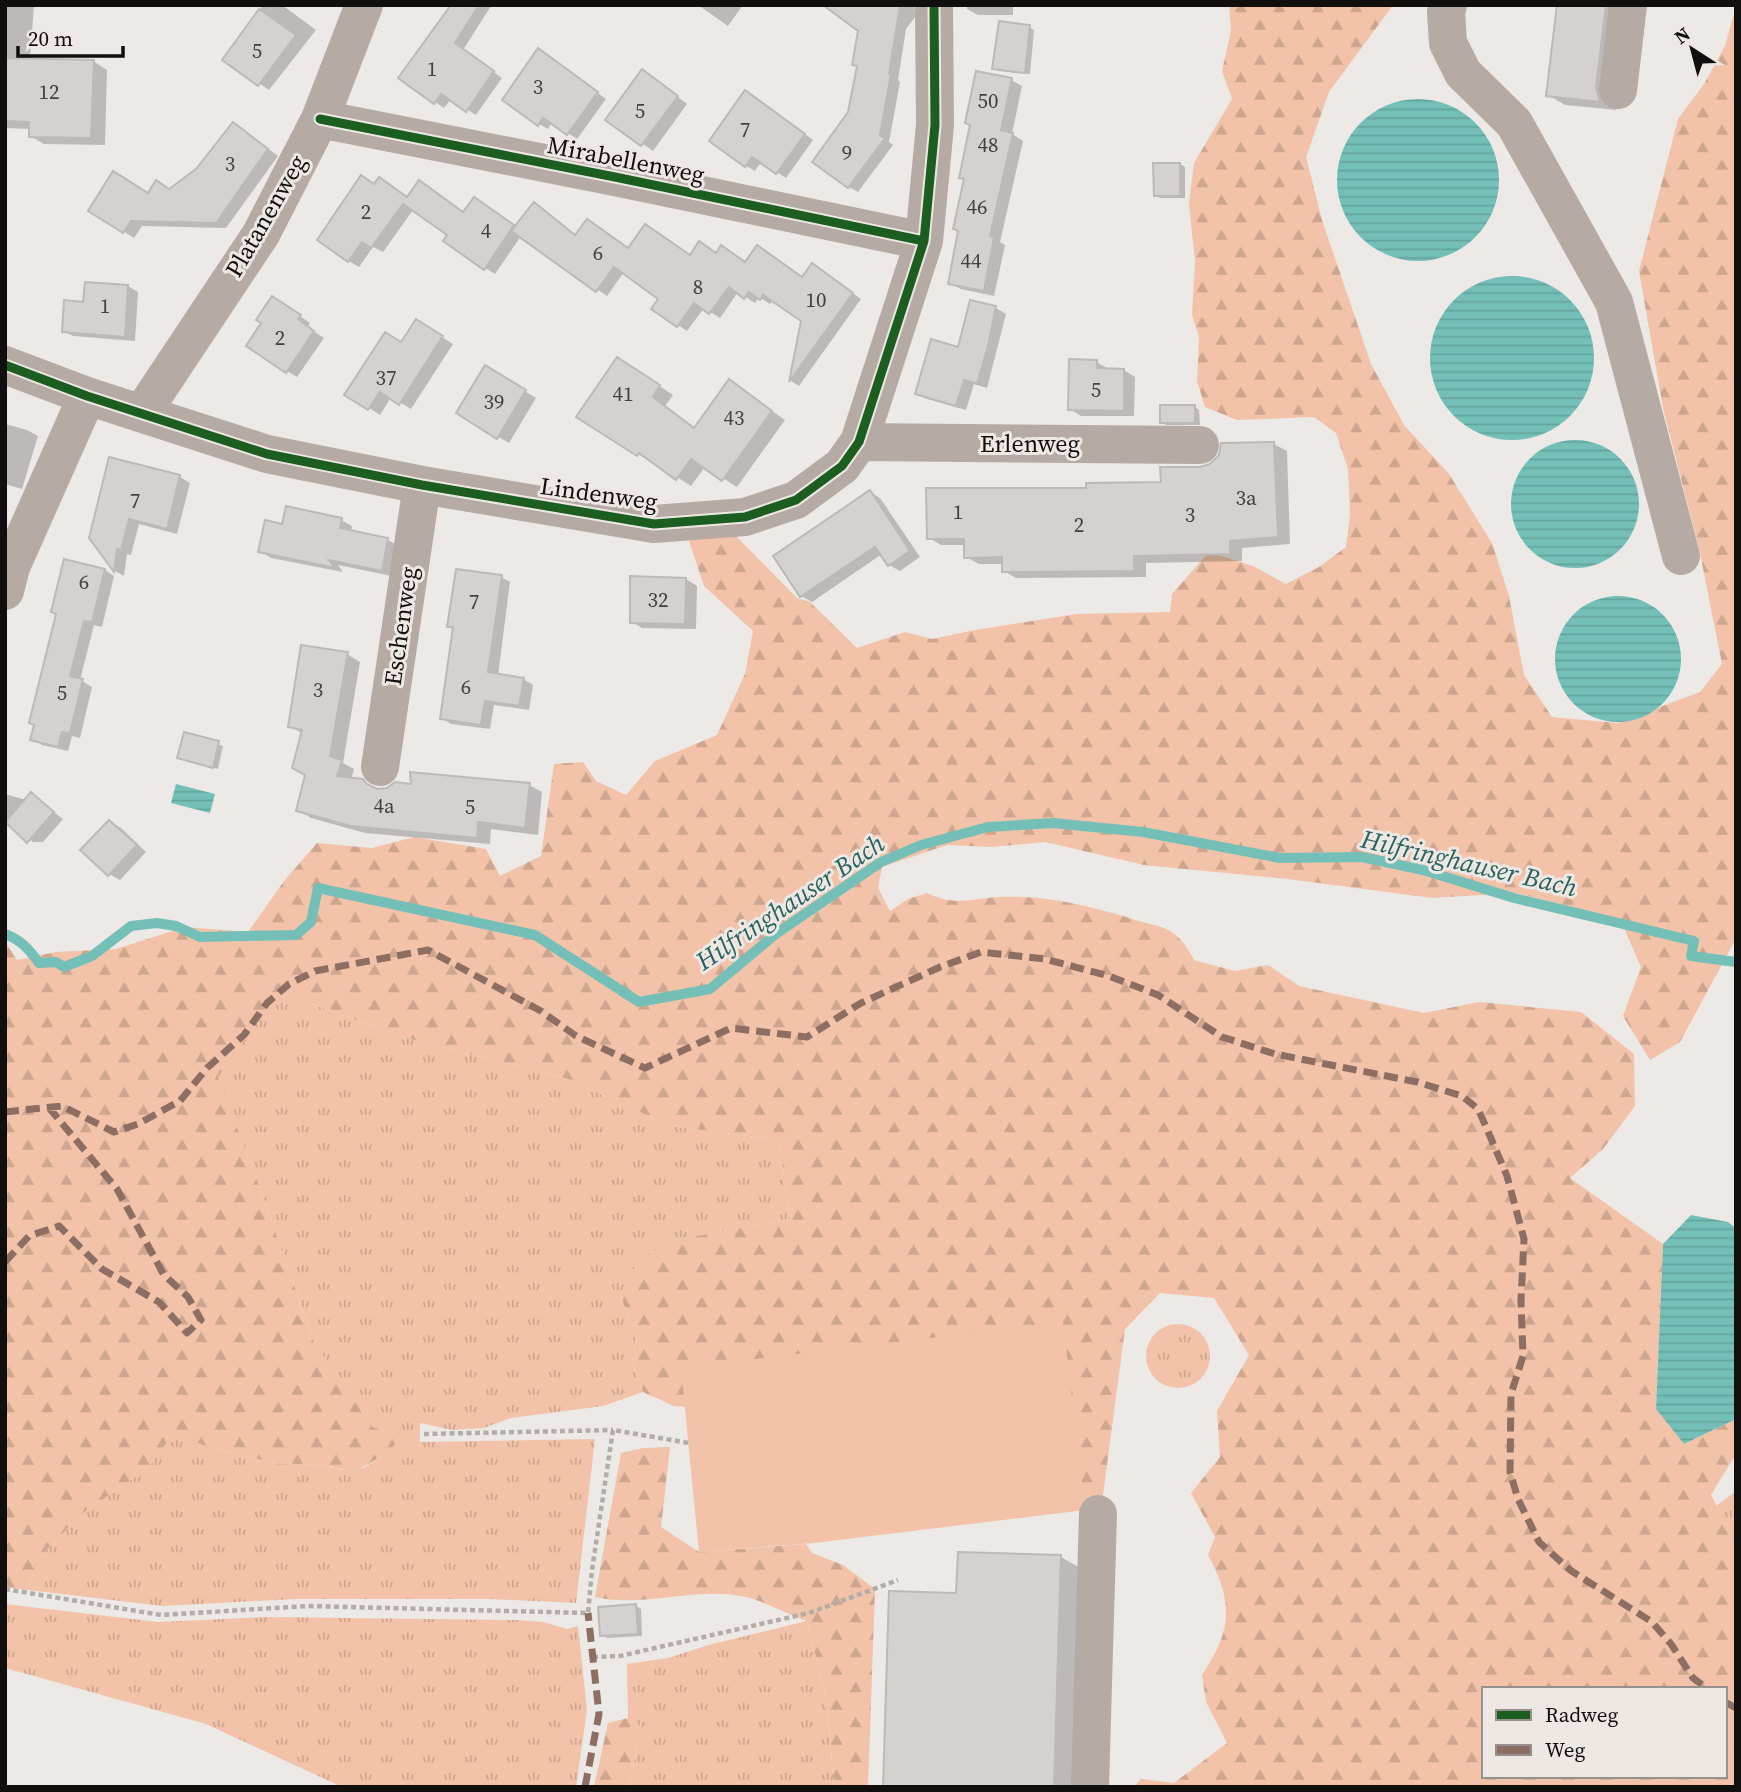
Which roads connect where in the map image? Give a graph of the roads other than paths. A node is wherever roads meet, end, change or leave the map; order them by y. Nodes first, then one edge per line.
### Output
1 (364, 5) edge
2 (934, 5) edge
3 (1448, 5) edge
4 (1628, 5) edge
5 (1618, 90) dead end
6 (320, 119) junction
7 (924, 241) junction
8 (5, 365) edge
9 (88, 396) junction
10 (142, 413) junction
11 (859, 442) junction
12 (1200, 444) dead end
13 (422, 485) junction
14 (1681, 556) dead end
15 (5, 591) edge
16 (380, 767) dead end
17 (1098, 1514) dead end
18 (1090, 1787) edge

1 - 6 street, Platanenweg
2 - 7 street, Lindenweg
3 - 14 street
4 - 5 street
6 - 7 street, Mirabellenweg
6 - 10 street, Platanenweg
7 - 11 street, Lindenweg
8 - 9 street, Lindenweg
9 - 10 street, Lindenweg
9 - 15 street
10 - 13 street, Lindenweg
11 - 12 street, Erlenweg
11 - 13 street, Lindenweg
13 - 16 street, Eschenweg
17 - 18 street

